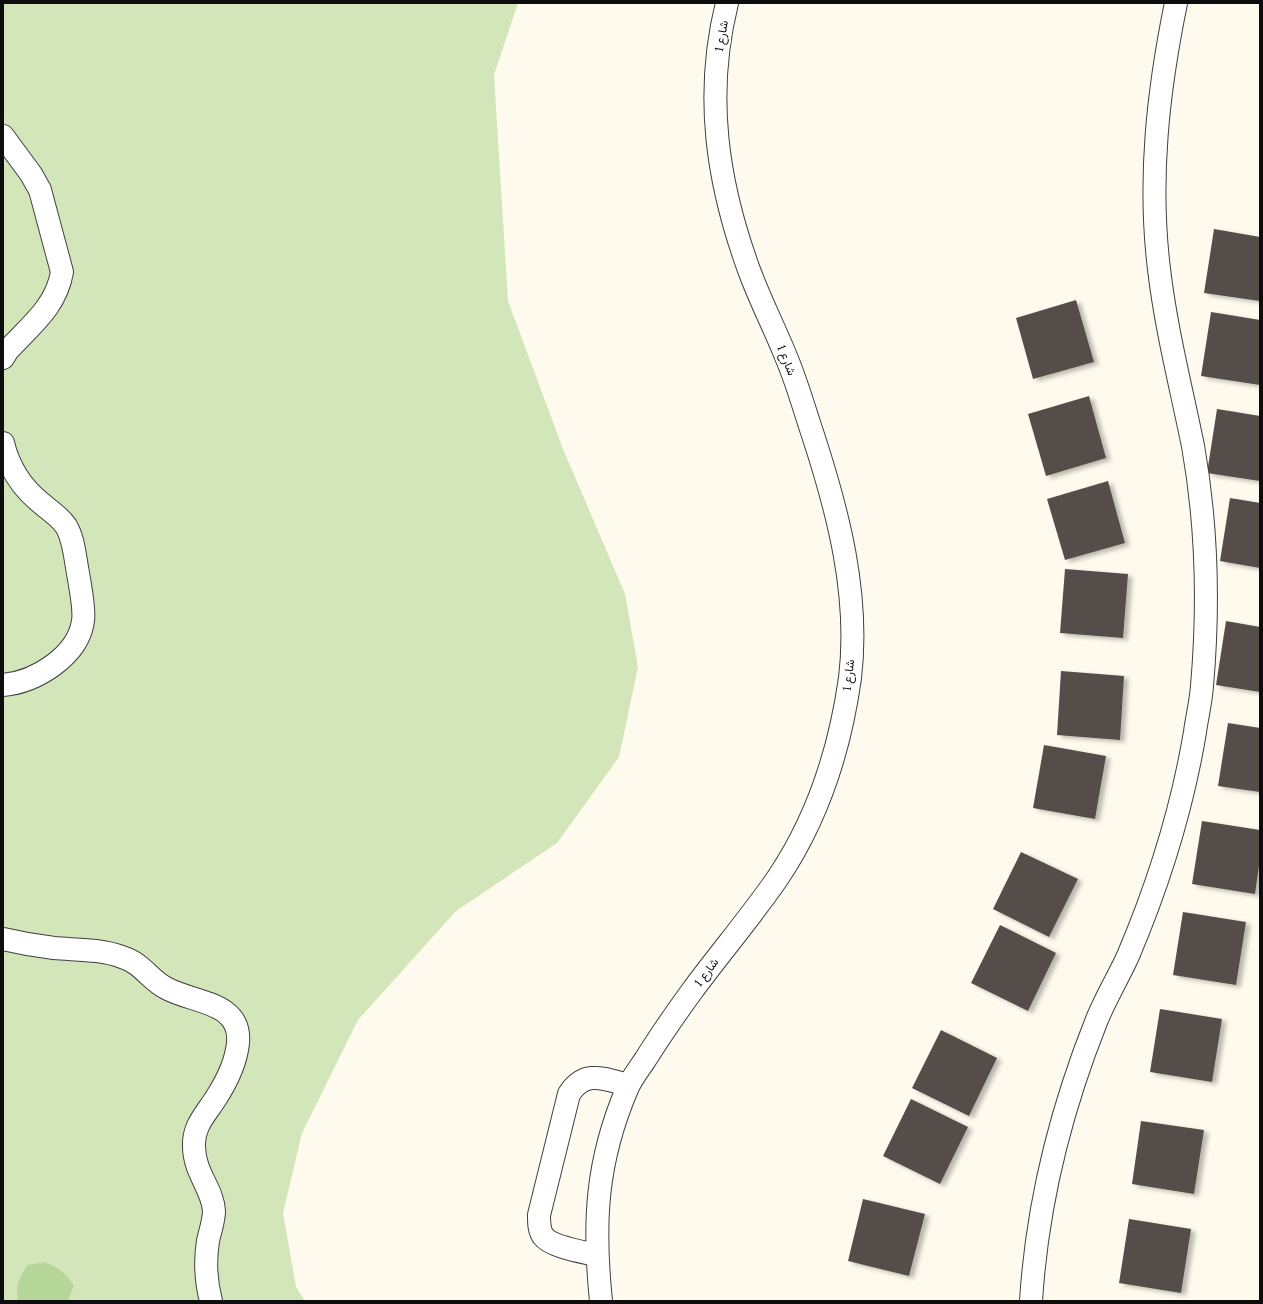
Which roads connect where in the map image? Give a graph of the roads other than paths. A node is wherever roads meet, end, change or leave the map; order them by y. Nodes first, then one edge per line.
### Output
1 (727, 3) edge
2 (1176, 3) edge
3 (3, 136) edge
4 (3, 358) edge
5 (3, 443) edge
6 (3, 685) edge
7 (3, 939) edge
8 (628, 1085) junction
9 (596, 1255) junction
10 (211, 1301) edge
11 (600, 1301) edge
12 (1031, 1301) edge

1 - 8 street, شارع 1
2 - 12 street
3 - 4 street
5 - 6 street
7 - 10 street
8 - 9 street, شارع 1
8 - 9 street
9 - 11 street, شارع 1

